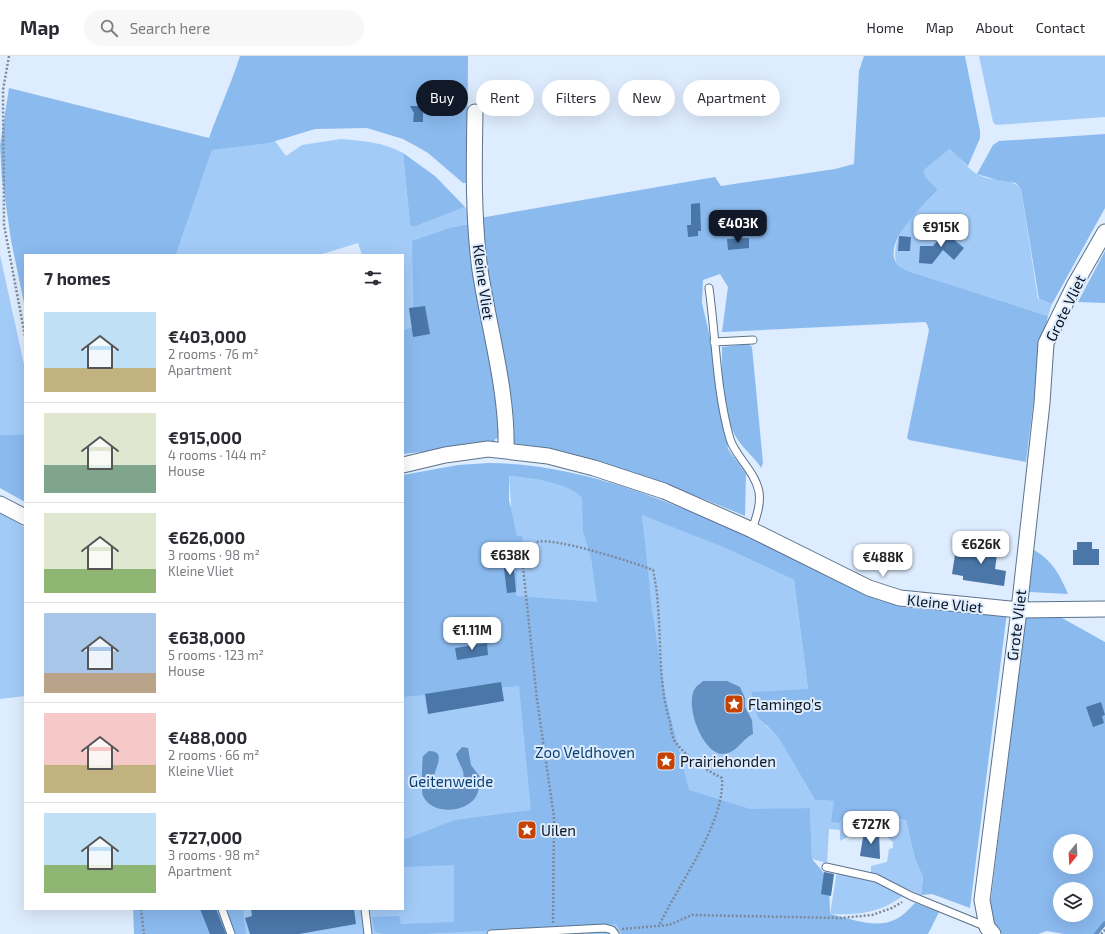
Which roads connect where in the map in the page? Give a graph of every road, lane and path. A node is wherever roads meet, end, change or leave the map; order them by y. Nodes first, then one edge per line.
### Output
1 (9, 56) edge
2 (2, 90) edge
3 (475, 112) dead end
4 (1105, 232) edge
5 (709, 288) dead end
6 (24, 331) edge
7 (753, 340) dead end
8 (714, 342) junction
9 (506, 451) junction
10 (404, 465) edge
11 (0, 504) edge
12 (24, 516) edge
13 (752, 530) junction
14 (1105, 609) edge
15 (1019, 610) junction
16 (826, 867) dead end
17 (910, 896) junction
18 (141, 910) edge
19 (222, 910) edge
20 (365, 910) edge
21 (659, 926) junction
22 (990, 930) edge
23 (1105, 930) edge
24 (553, 931) junction
25 (613, 932) edge
26 (144, 934) edge
27 (231, 934) edge
28 (368, 934) edge
29 (491, 934) edge
30 (1101, 934) edge

1 - 2 path
2 - 6 path
3 - 9 street, Kleine Vliet
4 - 15 street, Grote Vliet
5 - 8 lane
7 - 8 lane
8 - 13 lane
9 - 10 street, Kleine Vliet
9 - 13 street, Kleine Vliet
11 - 12 street
13 - 15 street, Kleine Vliet
14 - 15 street, Kleine Vliet
15 - 22 street, Grote Vliet
16 - 17 lane
17 - 21 path
17 - 22 lane
18 - 26 path
19 - 27 lane
20 - 28 lane
21 - 24 path
21 - 25 path
23 - 30 path
24 - 25 lane
24 - 29 lane

